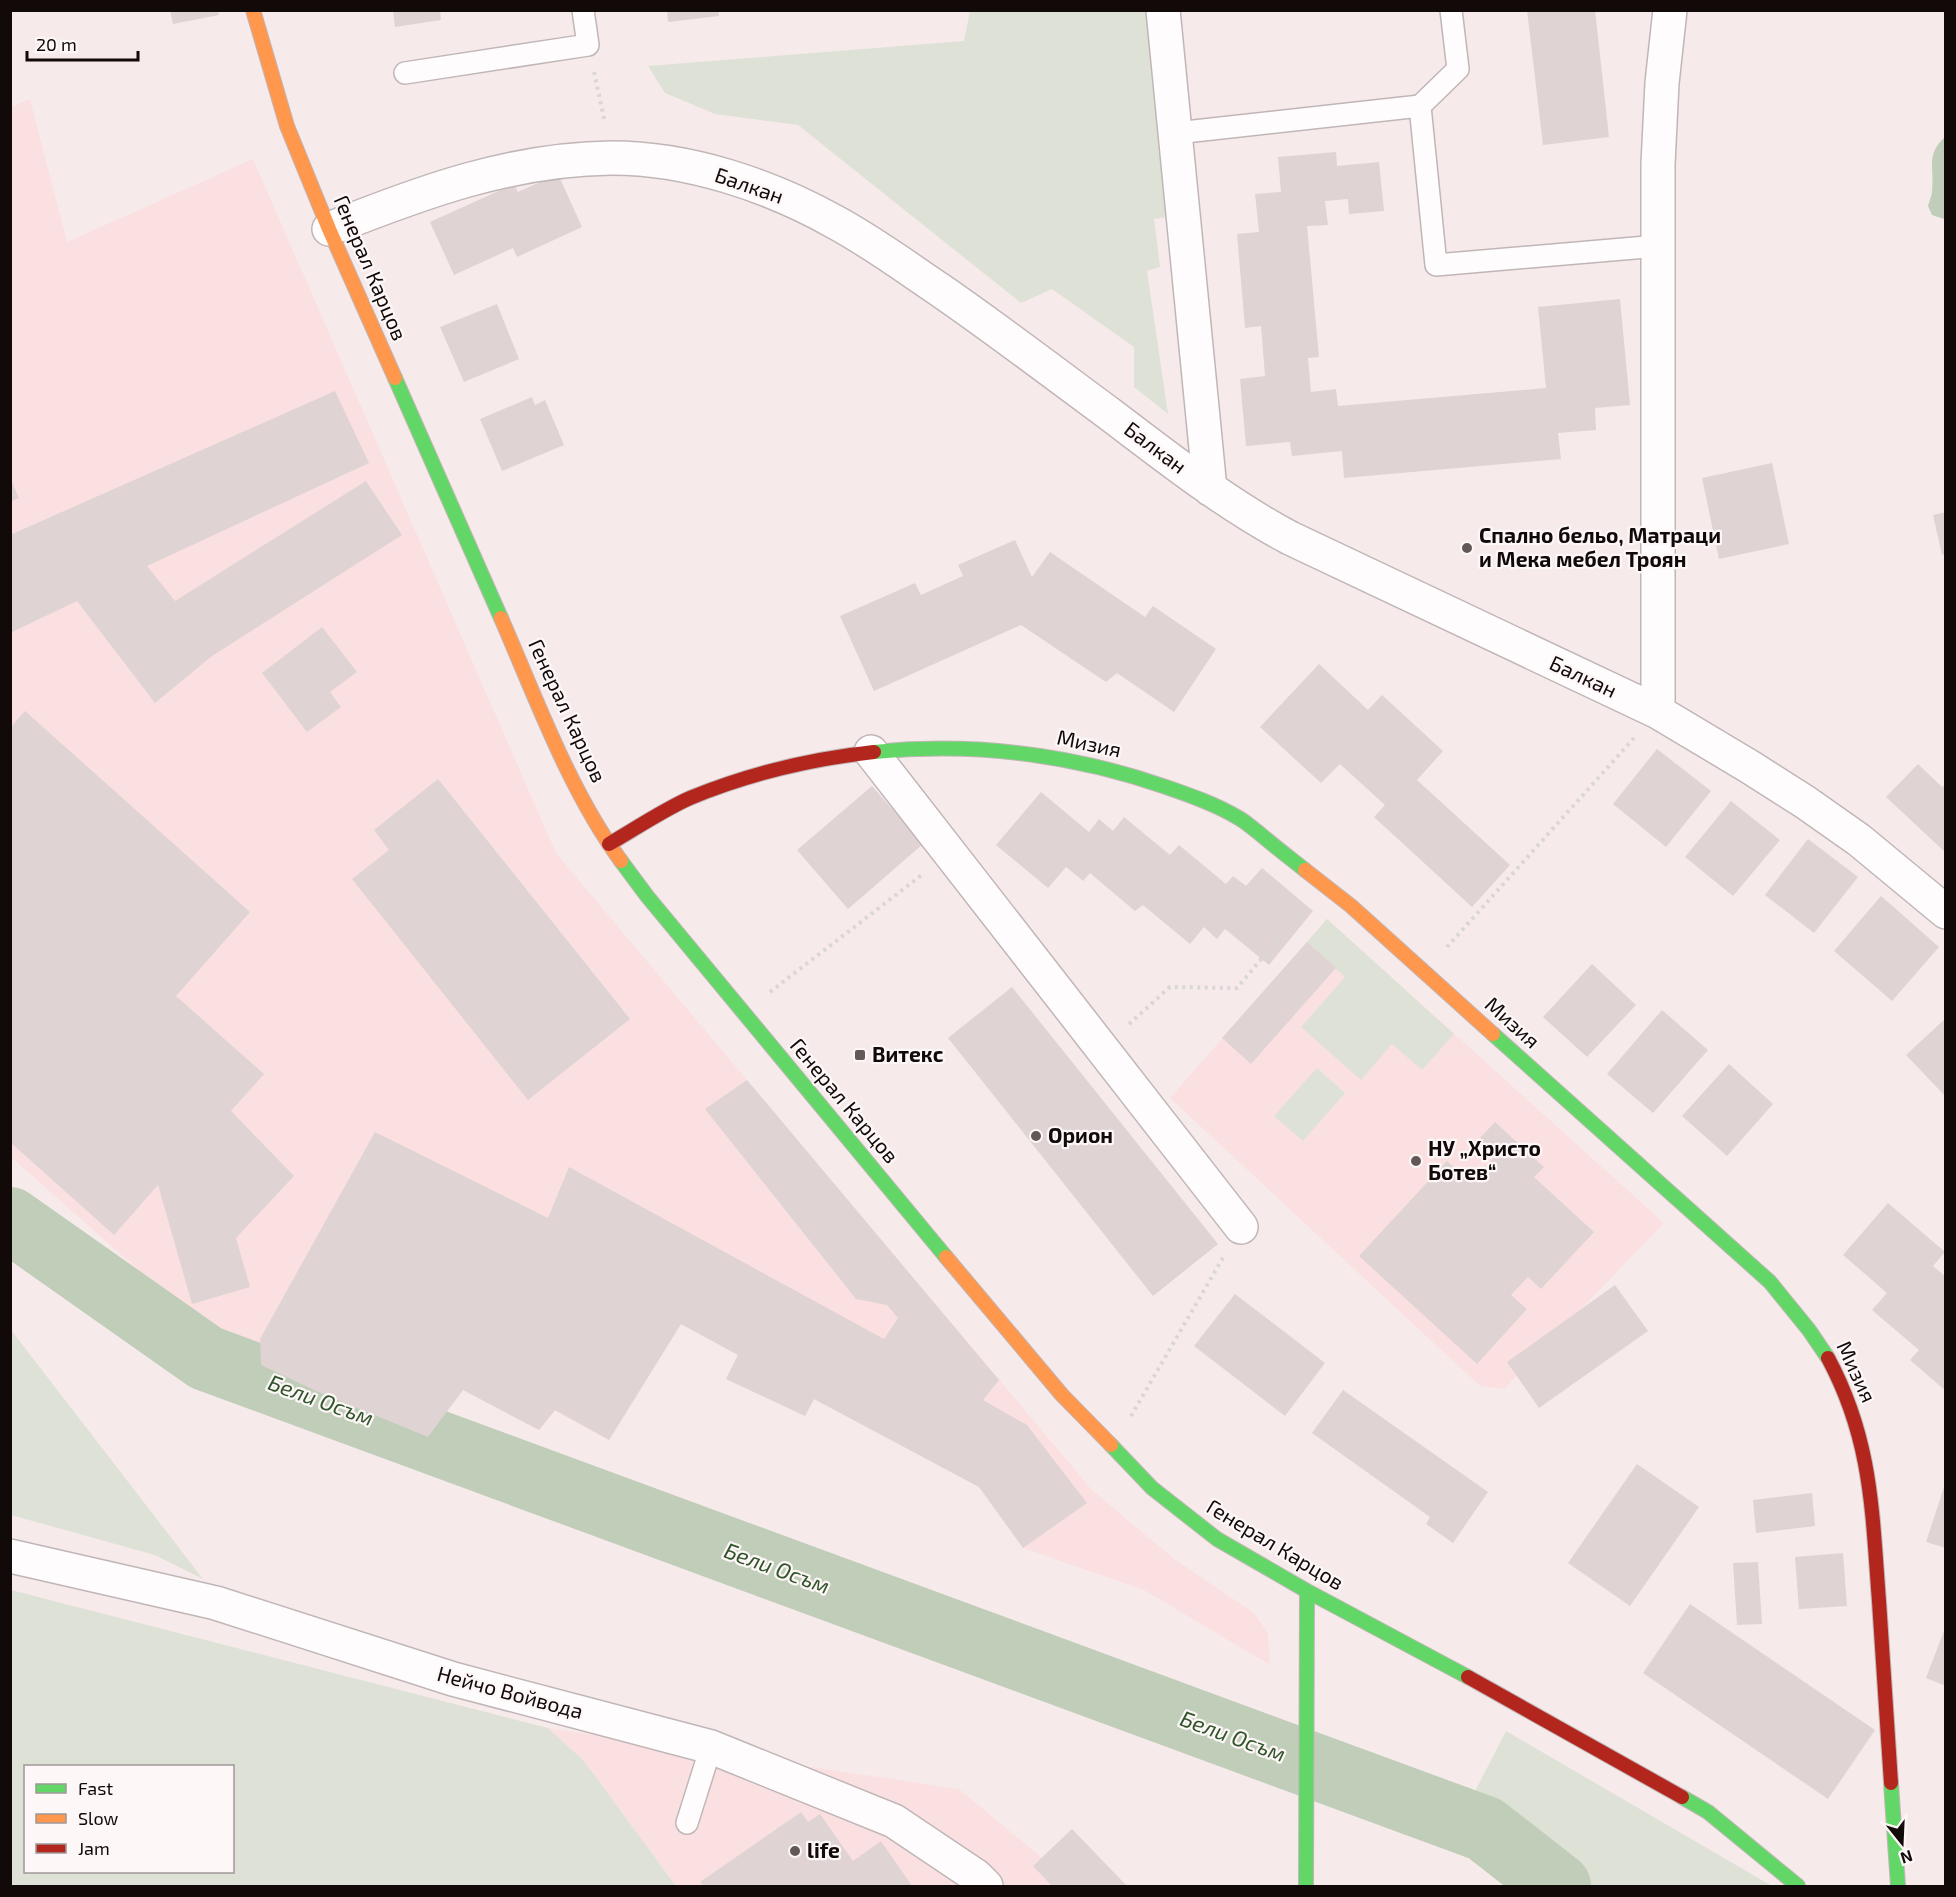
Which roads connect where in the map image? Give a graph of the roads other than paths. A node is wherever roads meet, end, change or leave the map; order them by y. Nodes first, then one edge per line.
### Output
1 (252, 10) edge
2 (583, 10) edge
3 (1162, 10) edge
4 (1450, 10) edge
5 (1670, 10) edge
6 (405, 73) dead end
7 (1420, 106) junction
8 (1176, 133) junction
9 (329, 229) junction
10 (1658, 246) junction
11 (1210, 489) junction
12 (1658, 712) junction
13 (871, 752) junction
14 (609, 844) junction
15 (1946, 912) edge
16 (1241, 1227) road end
17 (10, 1556) edge
18 (1307, 1591) junction
19 (711, 1747) junction
20 (687, 1823) dead end
21 (1306, 1882) edge
22 (986, 1887) edge
23 (1798, 1887) edge
24 (1898, 1887) edge

1 - 9 main road, Генерал Карцов
2 - 6 lane
3 - 8 street
4 - 7 lane
5 - 10 street
7 - 8 lane
7 - 10 lane
8 - 11 street
9 - 11 street, Балкан
9 - 14 main road, Генерал Карцов
10 - 12 street
11 - 12 street, Балкан
12 - 15 street, Балкан
13 - 14 main road, Мизия
13 - 16 street
13 - 24 main road, Мизия
14 - 18 main road, Генерал Карцов
17 - 19 street, Нейчо Войвода
18 - 21 main road
18 - 23 main road, Генерал Карцов
19 - 20 lane
19 - 22 street, Нейчо Войвода

